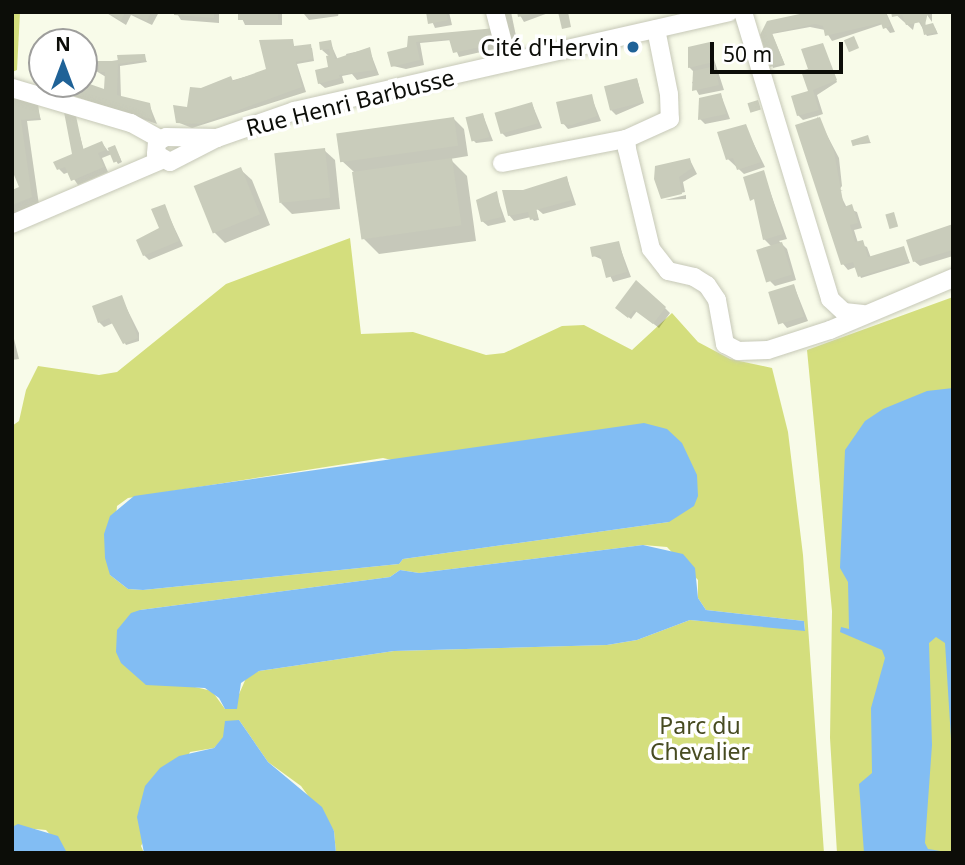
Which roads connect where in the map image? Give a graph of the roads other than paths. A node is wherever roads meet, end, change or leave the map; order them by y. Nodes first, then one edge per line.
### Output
1 (495, 12) edge
2 (729, 12) edge
3 (743, 12) edge
4 (692, 16) edge
5 (673, 18) edge
6 (656, 29) junction
7 (508, 62) junction
8 (12, 88) edge
9 (216, 138) junction
10 (167, 139) junction
11 (625, 139) junction
12 (169, 159) junction
13 (502, 163) dead end
14 (12, 224) edge
15 (953, 278) edge
16 (864, 314) junction

1 - 7 street
2 - 4 street, Rue Henri Barbusse
3 - 16 street
4 - 5 street, Rue Henri Barbusse
5 - 6 street, Rue Henri Barbusse
6 - 7 street, Rue Henri Barbusse
6 - 11 street
7 - 9 street, Rue Henri Barbusse
8 - 10 street
9 - 10 street, Rue Henri Barbusse
9 - 12 street, Rue Henri Barbusse
10 - 12 street
11 - 13 street
11 - 16 street
12 - 14 street, Rue Henri Barbusse
15 - 16 street

